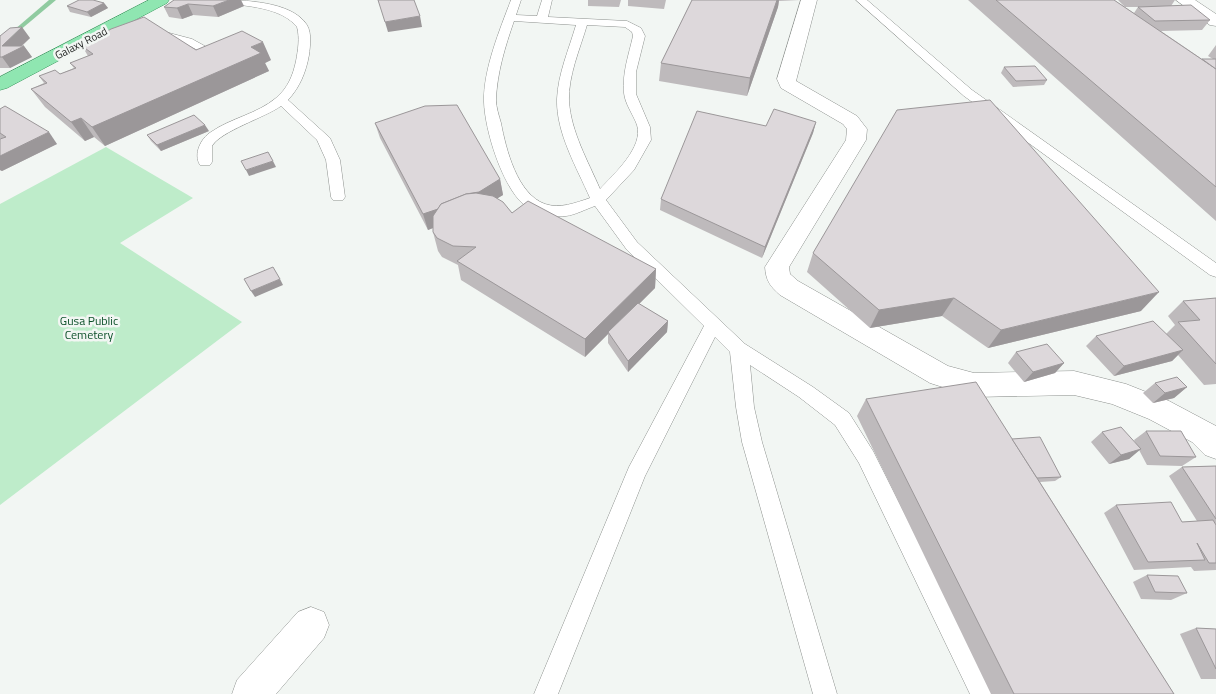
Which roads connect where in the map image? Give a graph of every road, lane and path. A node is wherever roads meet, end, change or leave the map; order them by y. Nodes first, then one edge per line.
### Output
1 (161, 0) edge
2 (223, 0) edge
3 (516, 0) edge
4 (547, 0) edge
5 (809, 0) edge
6 (861, 0) edge
7 (1184, 0) edge
8 (509, 18) junction
9 (542, 19) junction
10 (583, 21) junction
11 (1216, 21) edge
12 (131, 27) junction
13 (215, 55) edge
14 (0, 84) edge
15 (281, 100) junction
16 (205, 162) dead end
17 (338, 197) dead end
18 (598, 200) junction
19 (1216, 271) edge
20 (713, 325) junction
21 (739, 349) junction
22 (1216, 445) edge
23 (311, 624) dead end
24 (251, 694) edge
25 (546, 694) edge
26 (824, 694) edge
27 (983, 694) edge

1 - 12 main road, Galaxy Road
2 - 15 lane
3 - 8 lane
4 - 9 lane
5 - 22 street
6 - 19 lane
7 - 11 street
8 - 9 lane
8 - 18 lane
9 - 10 lane
10 - 18 lane
10 - 18 lane
12 - 13 lane
12 - 14 main road, Galaxy Road
15 - 16 lane
15 - 17 lane
18 - 20 lane
20 - 21 lane
20 - 25 lane
21 - 26 lane
21 - 27 lane
23 - 24 street

